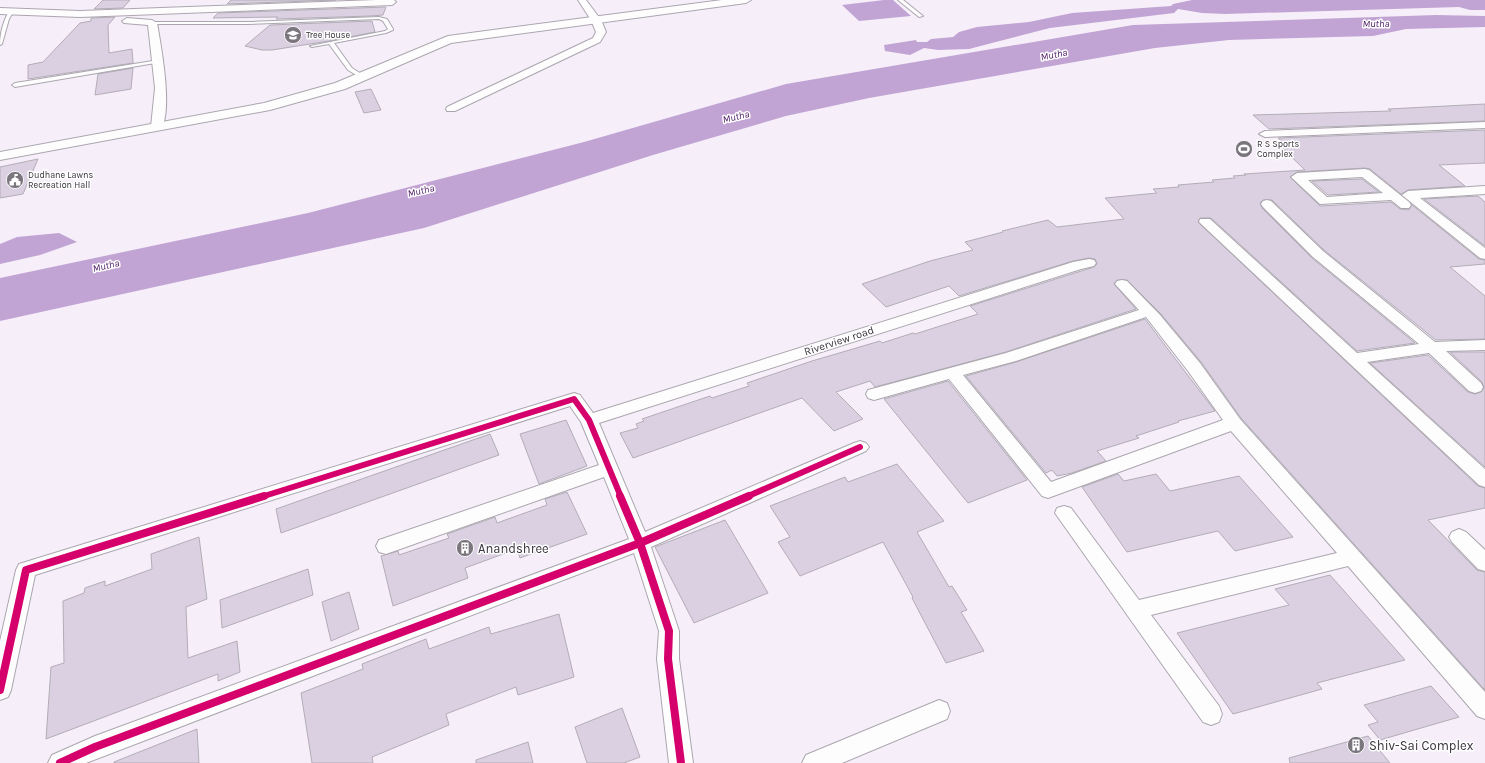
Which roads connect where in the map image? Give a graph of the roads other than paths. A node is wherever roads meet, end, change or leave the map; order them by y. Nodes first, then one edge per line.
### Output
1 (582, 0) edge
2 (696, 0) edge
3 (746, 0) edge
4 (900, 0) edge
5 (392, 2) dead end
6 (0, 11) edge
7 (80, 14) junction
8 (9, 16) junction
9 (921, 16) dead end
10 (594, 17) junction
11 (0, 20) edge
12 (152, 23) junction
13 (331, 43) junction
14 (0, 44) edge
15 (312, 46) dead end
16 (159, 61) junction
17 (356, 73) junction
18 (15, 85) dead end
19 (451, 108) dead end
20 (158, 121) junction
21 (1485, 125) edge
22 (1265, 134) dead end
23 (0, 146) edge
24 (0, 156) edge
25 (1485, 190) edge
26 (1394, 196) junction
27 (1419, 203) junction
28 (1266, 204) dead end
29 (1404, 205) junction
30 (1338, 207) junction
31 (1205, 222) dead end
32 (1485, 255) edge
33 (1089, 263) dead end
34 (1122, 284) dead end
35 (1149, 311) junction
36 (1485, 345) edge
37 (1432, 347) junction
38 (1352, 359) junction
39 (952, 372) junction
40 (1475, 387) dead end
41 (874, 394) dead end
42 (589, 420) junction
43 (1234, 422) junction
44 (860, 447) dead end
45 (609, 468) junction
46 (1485, 480) edge
47 (1064, 513) dead end
48 (1459, 536) dead end
49 (640, 543) junction
50 (386, 546) dead end
51 (1353, 557) junction
52 (1485, 563) edge
53 (1135, 610) junction
54 (0, 690) edge
55 (1485, 708) edge
56 (939, 711) dead end
57 (1211, 714) dead end
58 (94, 755) edge
59 (60, 763) edge
60 (681, 763) edge
61 (814, 763) edge

1 - 10 street
2 - 10 street
3 - 10 street
4 - 9 lane
5 - 7 street
6 - 8 street
7 - 8 street
7 - 12 street
8 - 11 lane
8 - 14 lane
10 - 17 street
10 - 19 street
12 - 13 lane
12 - 16 street
13 - 15 lane
13 - 17 lane
16 - 18 lane
16 - 20 street
17 - 20 street
20 - 23 street
20 - 24 street
21 - 22 street
25 - 27 street
26 - 29 street
26 - 30 street
26 - 30 street
27 - 29 street
27 - 32 street
28 - 37 street
29 - 30 street
31 - 38 street
33 - 42 street, Riverview road
34 - 35 street
35 - 39 street
35 - 43 street
36 - 37 street
37 - 38 street
37 - 40 street
38 - 46 street
39 - 41 street
39 - 43 street
42 - 45 street
42 - 54 street
43 - 51 street
44 - 49 street
45 - 49 street
45 - 50 street
47 - 53 street
48 - 52 street
49 - 58 street
49 - 60 street
51 - 53 street
51 - 55 street
53 - 57 street
56 - 61 street
58 - 59 street

